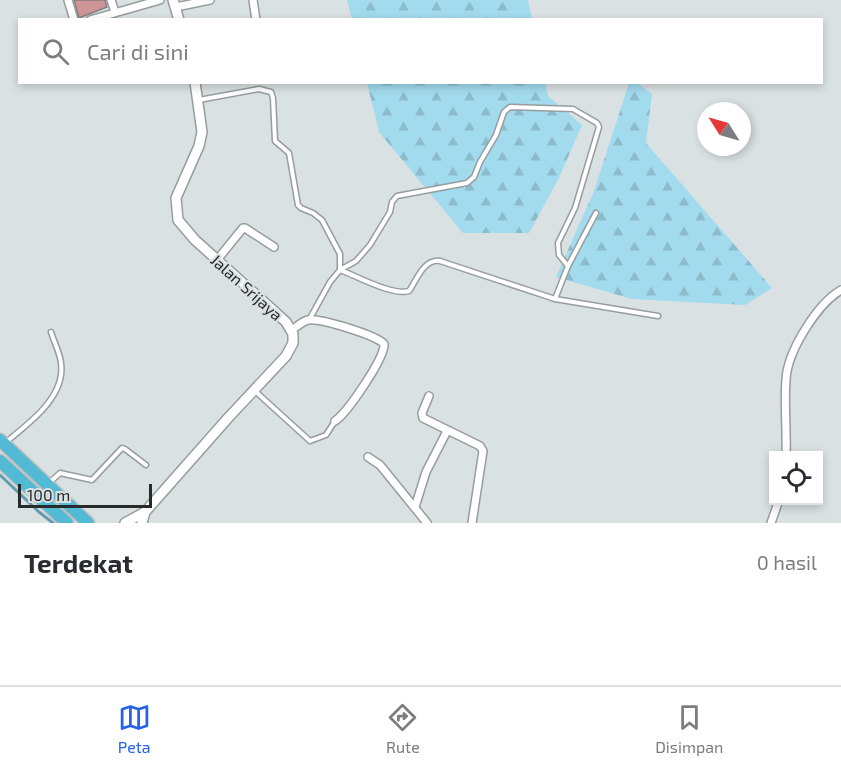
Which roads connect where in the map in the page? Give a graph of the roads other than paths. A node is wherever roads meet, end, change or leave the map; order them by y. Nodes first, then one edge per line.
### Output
1 (68, 0) edge
2 (111, 0) edge
3 (160, 0) edge
4 (210, 0) edge
5 (253, 0) edge
6 (175, 4) edge
7 (115, 12) junction
8 (73, 18) edge
9 (96, 18) edge
10 (256, 18) edge
11 (195, 84) edge
12 (199, 100) junction
13 (596, 213) dead end
14 (274, 247) dead end
15 (217, 260) junction
16 (568, 266) junction
17 (340, 270) junction
18 (841, 290) edge
19 (555, 299) junction
20 (658, 316) dead end
21 (308, 320) junction
22 (292, 330) junction
23 (51, 332) dead end
24 (254, 390) junction
25 (429, 396) dead end
26 (335, 421) joint
27 (447, 431) junction
28 (2, 442) edge
29 (786, 451) edge
30 (368, 457) dead end
31 (0, 461) edge
32 (146, 465) dead end
33 (46, 485) junction
34 (778, 505) edge
35 (415, 507) junction
36 (145, 512) junction
37 (67, 523) edge
38 (88, 523) edge
39 (125, 523) edge
40 (142, 523) edge
41 (428, 523) edge
42 (472, 523) edge
43 (771, 523) edge

1 - 8 street
2 - 7 street
3 - 7 street
4 - 6 street
5 - 10 street
7 - 9 street
11 - 12 street, Jalan Srijaya
12 - 15 street, Jalan Srijaya
12 - 17 lane
13 - 16 lane
14 - 15 street
15 - 22 street, Jalan Srijaya
16 - 17 lane
16 - 19 lane
17 - 19 lane
17 - 21 lane
18 - 29 street
19 - 20 lane
21 - 22 street
21 - 26 street
22 - 24 street, Jalan Srijaya
23 - 28 lane
24 - 26 lane
24 - 36 street, Jalan Srijaya
25 - 27 street
27 - 35 street
27 - 42 street
28 - 33 highway
30 - 35 street
31 - 37 highway
32 - 33 lane
33 - 38 highway
34 - 43 street
35 - 41 street
36 - 39 street
36 - 40 street, Jalan Srijaya

